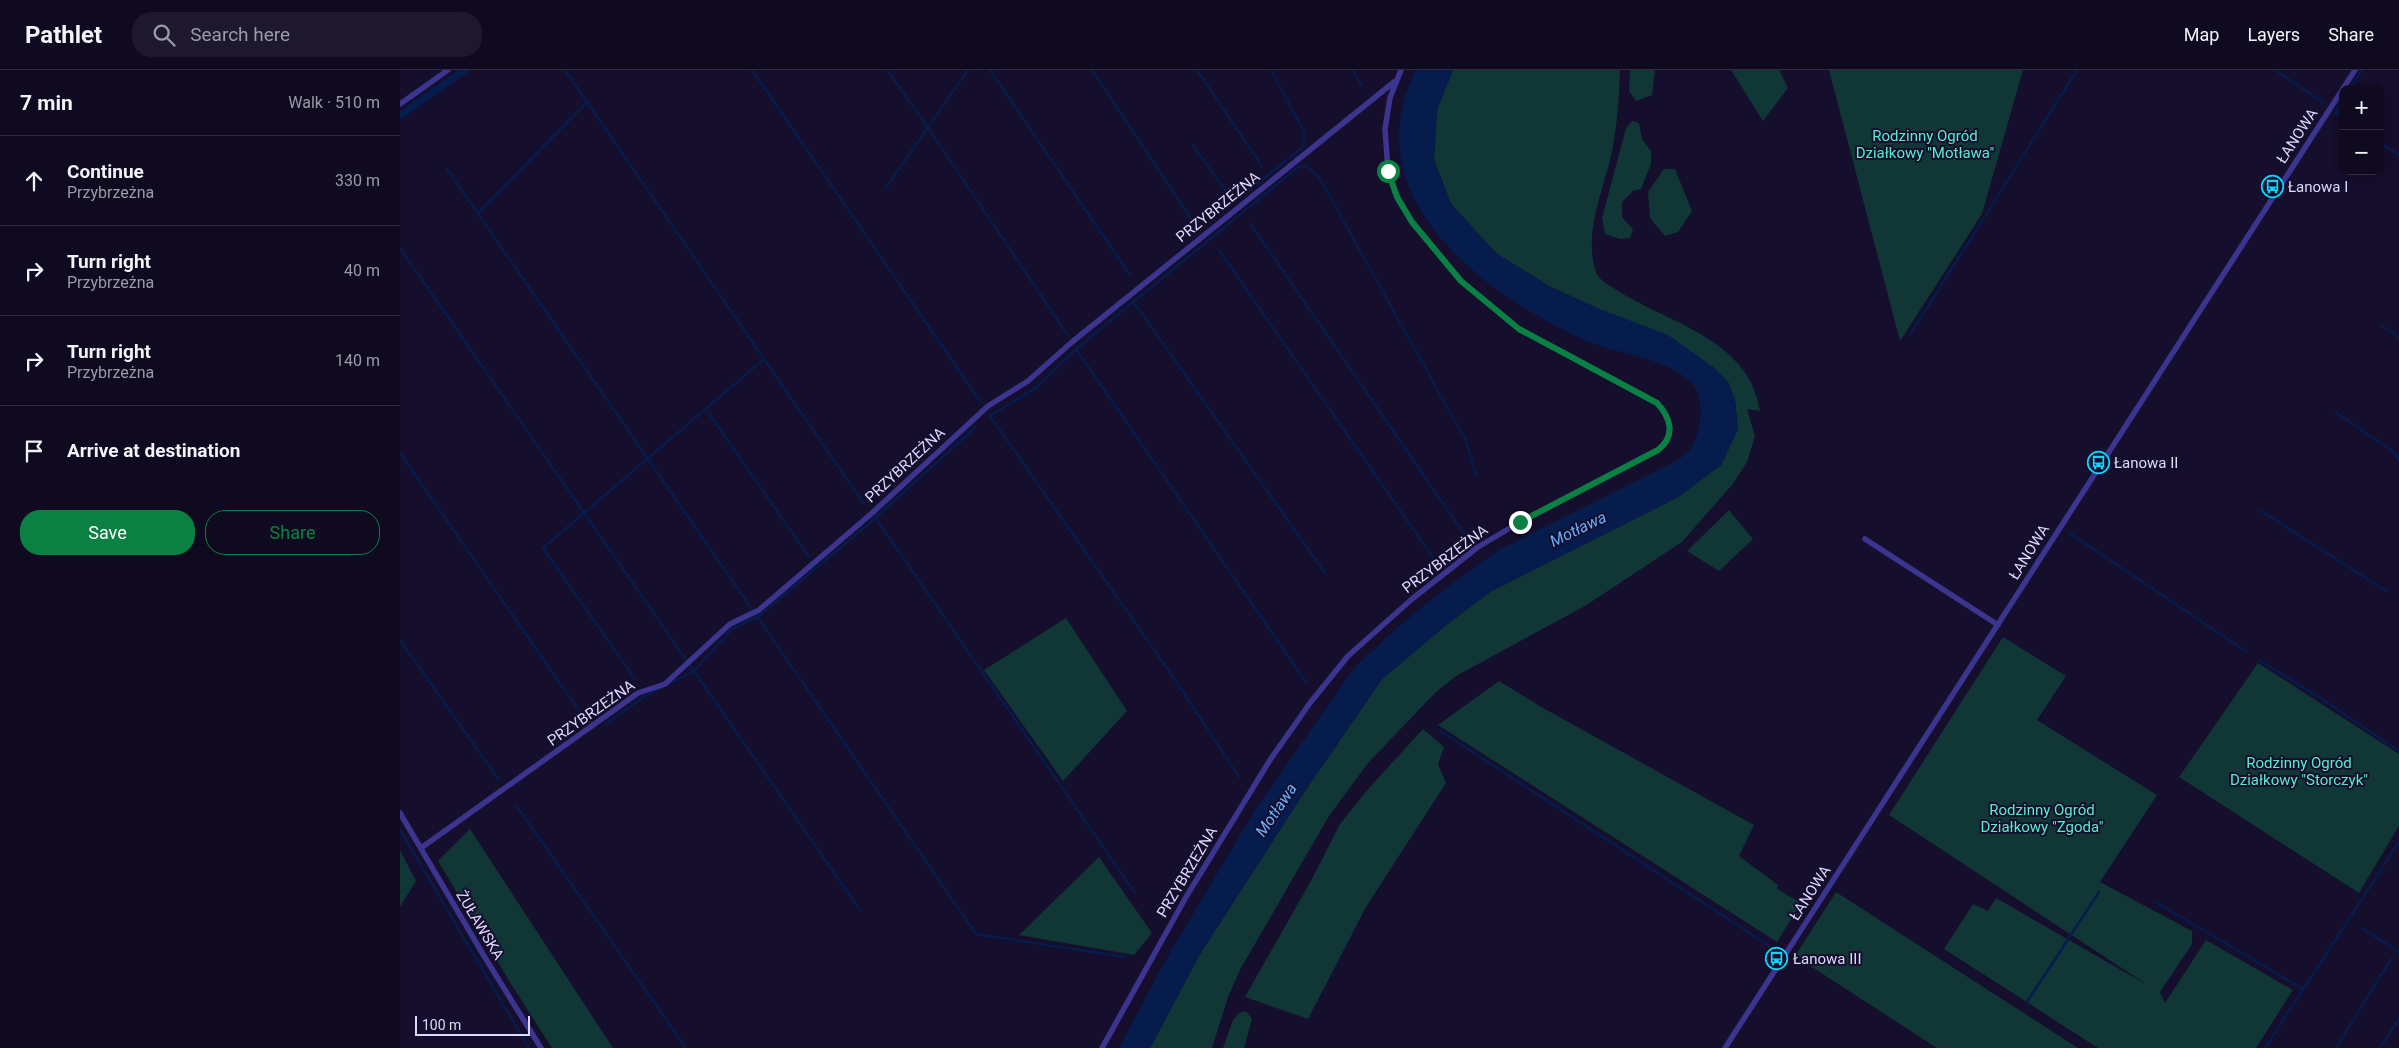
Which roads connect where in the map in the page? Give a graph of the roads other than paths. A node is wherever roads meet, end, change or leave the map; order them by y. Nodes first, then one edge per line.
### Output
1 (448, 70) edge
2 (1401, 70) edge
3 (2354, 70) edge
4 (1395, 81) junction
5 (400, 104) edge
6 (1865, 539) dead end
7 (1998, 625) junction
8 (400, 813) edge
9 (421, 848) junction
10 (541, 1048) edge
11 (1102, 1048) edge
12 (1725, 1048) edge

1 - 5 street
2 - 4 street, PRZYBRZEŻNA
3 - 7 street, ŁANOWA
4 - 9 street, PRZYBRZEŻNA
4 - 11 street, PRZYBRZEŻNA
6 - 7 street
7 - 12 street, ŁANOWA
8 - 9 street, ŻUŁAWSKA
9 - 10 street, ŻUŁAWSKA

